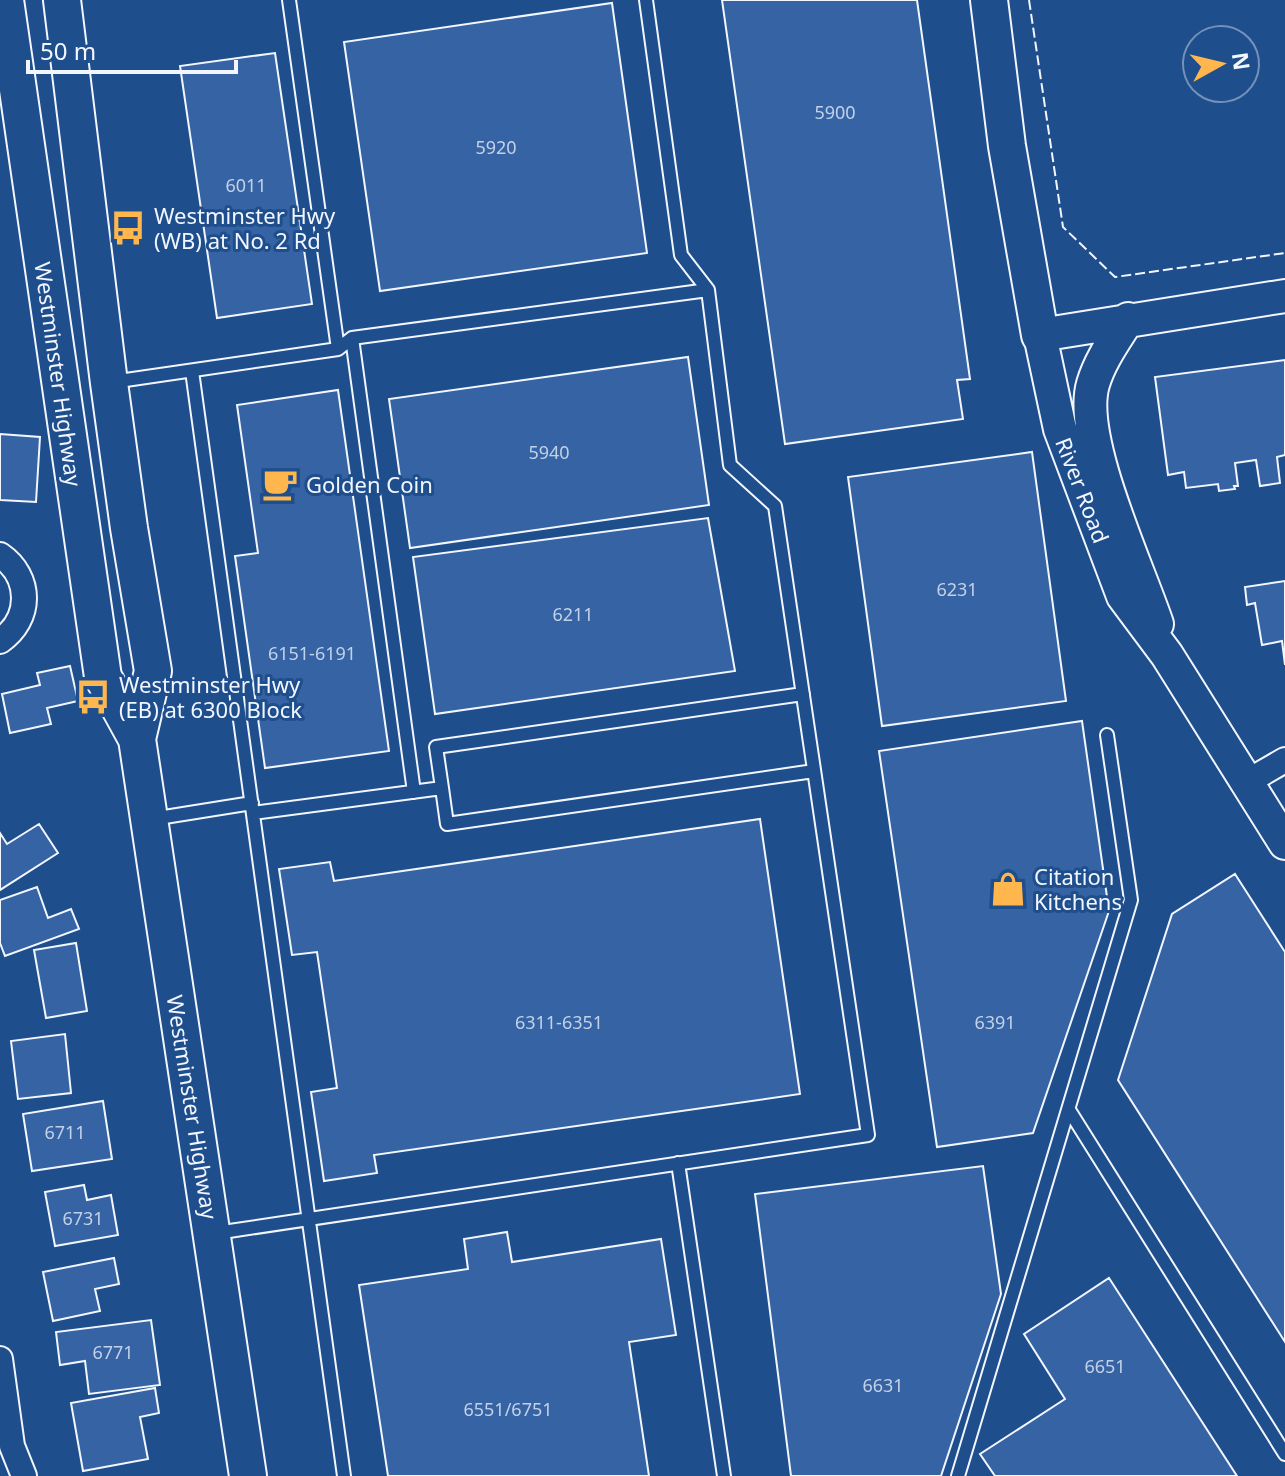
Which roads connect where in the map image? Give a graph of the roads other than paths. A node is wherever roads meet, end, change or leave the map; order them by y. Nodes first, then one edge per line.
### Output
1 (5, 0) edge
2 (62, 0) edge
3 (289, 0) edge
4 (646, 0) edge
5 (989, 0) edge
6 (708, 290) junction
7 (1285, 296) edge
8 (1128, 319) junction
9 (1040, 335) junction
10 (352, 338) junction
11 (338, 349) junction
12 (192, 371) junction
13 (109, 383) junction
14 (0, 555) edge
15 (0, 641) edge
16 (1167, 655) junction
17 (803, 694) junction
18 (1107, 735) dead end
19 (137, 739) junction
20 (1285, 760) edge
21 (814, 771) junction
22 (1247, 782) junction
23 (442, 788) junction
24 (414, 792) junction
25 (252, 808) junction
26 (149, 819) junction
27 (1285, 843) edge
28 (1069, 1110) junction
29 (678, 1163) junction
30 (309, 1219) junction
31 (212, 1234) junction
32 (0, 1359) edge
33 (6, 1448) edge
34 (1285, 1454) edge
35 (24, 1476) edge
36 (248, 1476) edge
37 (344, 1476) edge
38 (724, 1476) edge
39 (958, 1476) edge

1 - 19 main road, Westminster Highway
2 - 13 main road, Westminster Highway
3 - 11 lane
4 - 6 lane
5 - 9 main road
6 - 10 lane
6 - 17 lane
7 - 8 street
8 - 9 street
8 - 16 street
9 - 16 street, River Road
10 - 11 lane
10 - 24 lane
11 - 12 lane
12 - 13 lane
12 - 25 lane
13 - 19 main road, Westminster Highway
14 - 15 street
16 - 22 street, River Road
17 - 21 lane
17 - 23 lane
18 - 28 lane
19 - 26 main road, Westminster Highway
20 - 22 street
21 - 23 lane
21 - 29 lane
22 - 27 street, River Road
23 - 24 lane
24 - 25 lane
25 - 26 lane
25 - 30 lane
26 - 31 main road, Westminster Highway
28 - 34 lane
28 - 39 lane
29 - 30 lane
29 - 38 lane
30 - 31 lane
30 - 37 lane
31 - 36 main road, Westminster Highway
32 - 33 street
33 - 35 street

